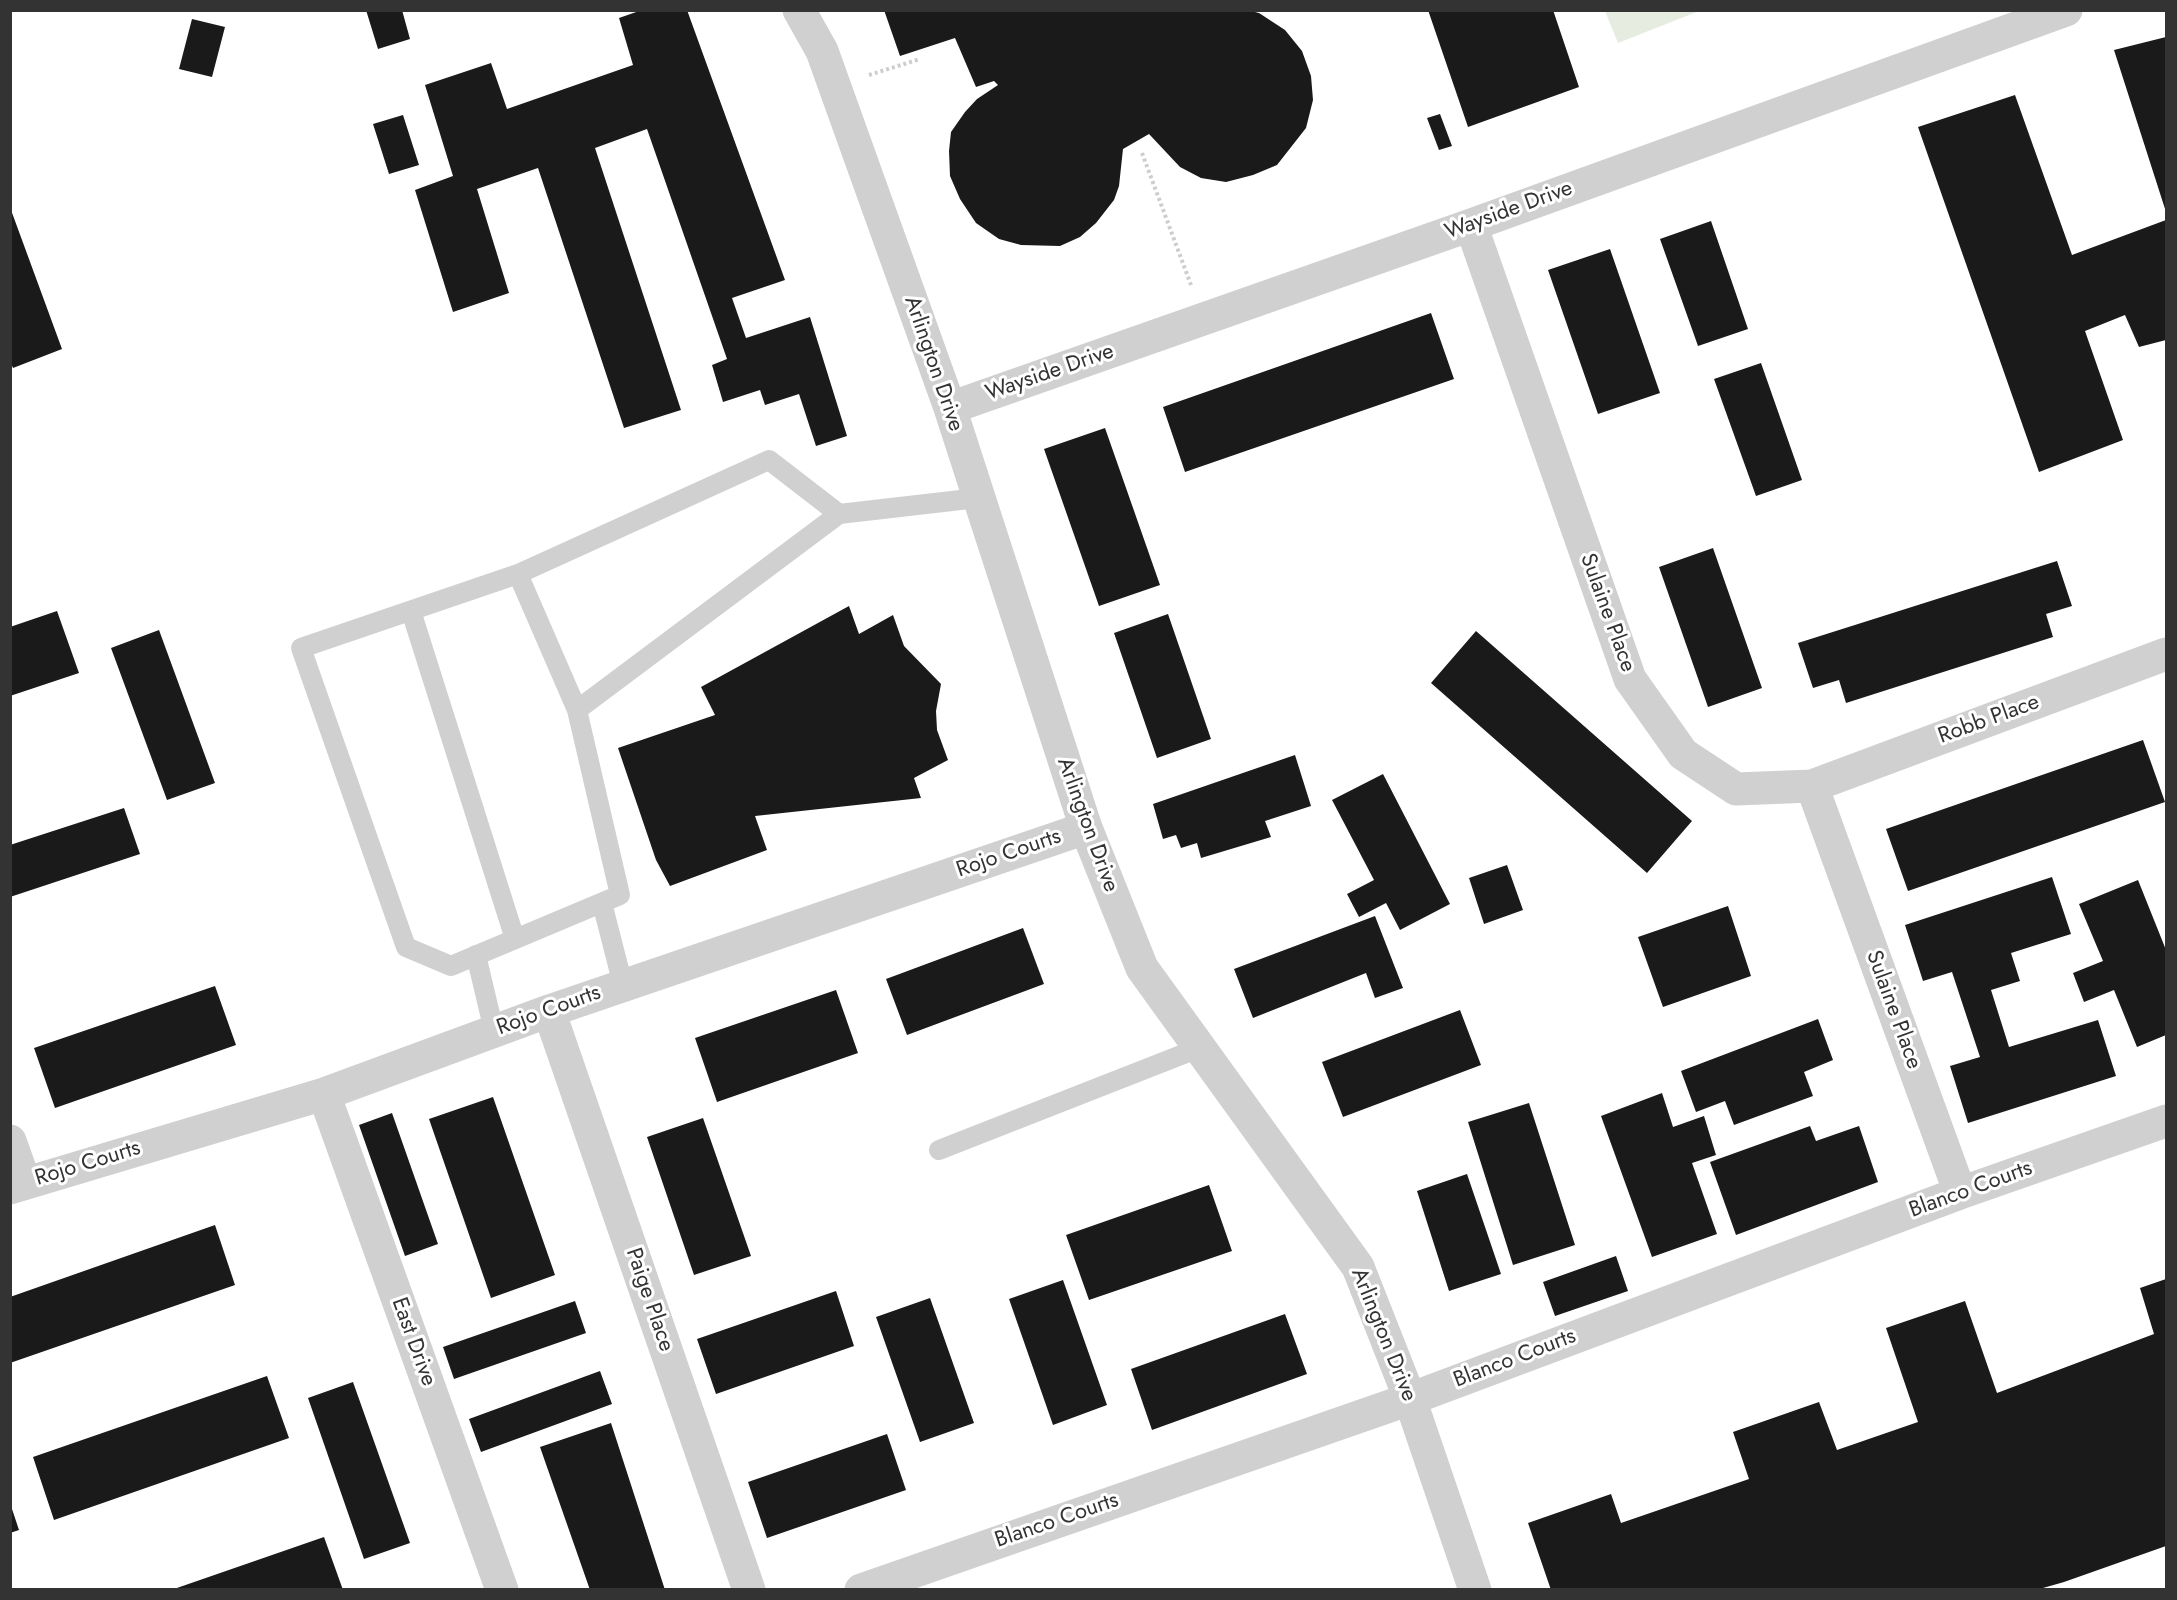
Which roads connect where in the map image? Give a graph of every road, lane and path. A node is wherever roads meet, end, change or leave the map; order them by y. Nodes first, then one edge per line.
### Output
1 (800, 10) edge
2 (2066, 10) edge
3 (920, 59) dead end
4 (834, 86) junction
5 (1142, 153) dead end
6 (1471, 225) junction
7 (1203, 320) junction
8 (950, 408) junction
9 (978, 498) junction
10 (839, 514) junction
11 (518, 574) junction
12 (411, 611) junction
13 (2166, 654) edge
14 (577, 711) junction
15 (1812, 786) junction
16 (1086, 828) junction
17 (602, 903) junction
18 (514, 939) junction
19 (476, 955) junction
20 (623, 985) junction
21 (549, 1011) junction
22 (494, 1031) junction
23 (1200, 1048) junction
24 (324, 1094) junction
25 (2166, 1121) edge
26 (10, 1141) edge
27 (939, 1150) dead end
28 (18, 1186) edge
29 (1960, 1193) junction
30 (1410, 1399) junction
31 (502, 1590) edge
32 (749, 1590) edge
33 (861, 1590) edge
34 (1475, 1590) edge

1 - 4 street, Arlington Drive
2 - 6 street, Wayside Drive
3 - 4 path
4 - 8 street, Arlington Drive
5 - 7 path
6 - 7 street, Wayside Drive
6 - 15 street, Sulaine Place
7 - 8 street, Wayside Drive
8 - 9 street, Arlington Drive
9 - 10 lane
9 - 16 street, Arlington Drive
10 - 11 lane
10 - 14 lane
11 - 12 lane
11 - 14 lane
12 - 18 lane
12 - 19 lane
13 - 15 street, Robb Place
14 - 17 lane
15 - 29 street, Sulaine Place
16 - 20 street, Rojo Courts
16 - 23 street, Arlington Drive
17 - 18 lane
17 - 20 lane
18 - 19 lane
19 - 22 lane
20 - 21 street, Rojo Courts
21 - 22 street, Rojo Courts
21 - 32 street, Paige Place
22 - 24 street, Rojo Courts
23 - 27 lane
23 - 30 street, Arlington Drive
24 - 28 street, Rojo Courts
24 - 31 street, East Drive
25 - 29 street, Blanco Courts
26 - 28 street
29 - 30 street, Blanco Courts
30 - 33 street, Blanco Courts
30 - 34 street, Arlington Drive

